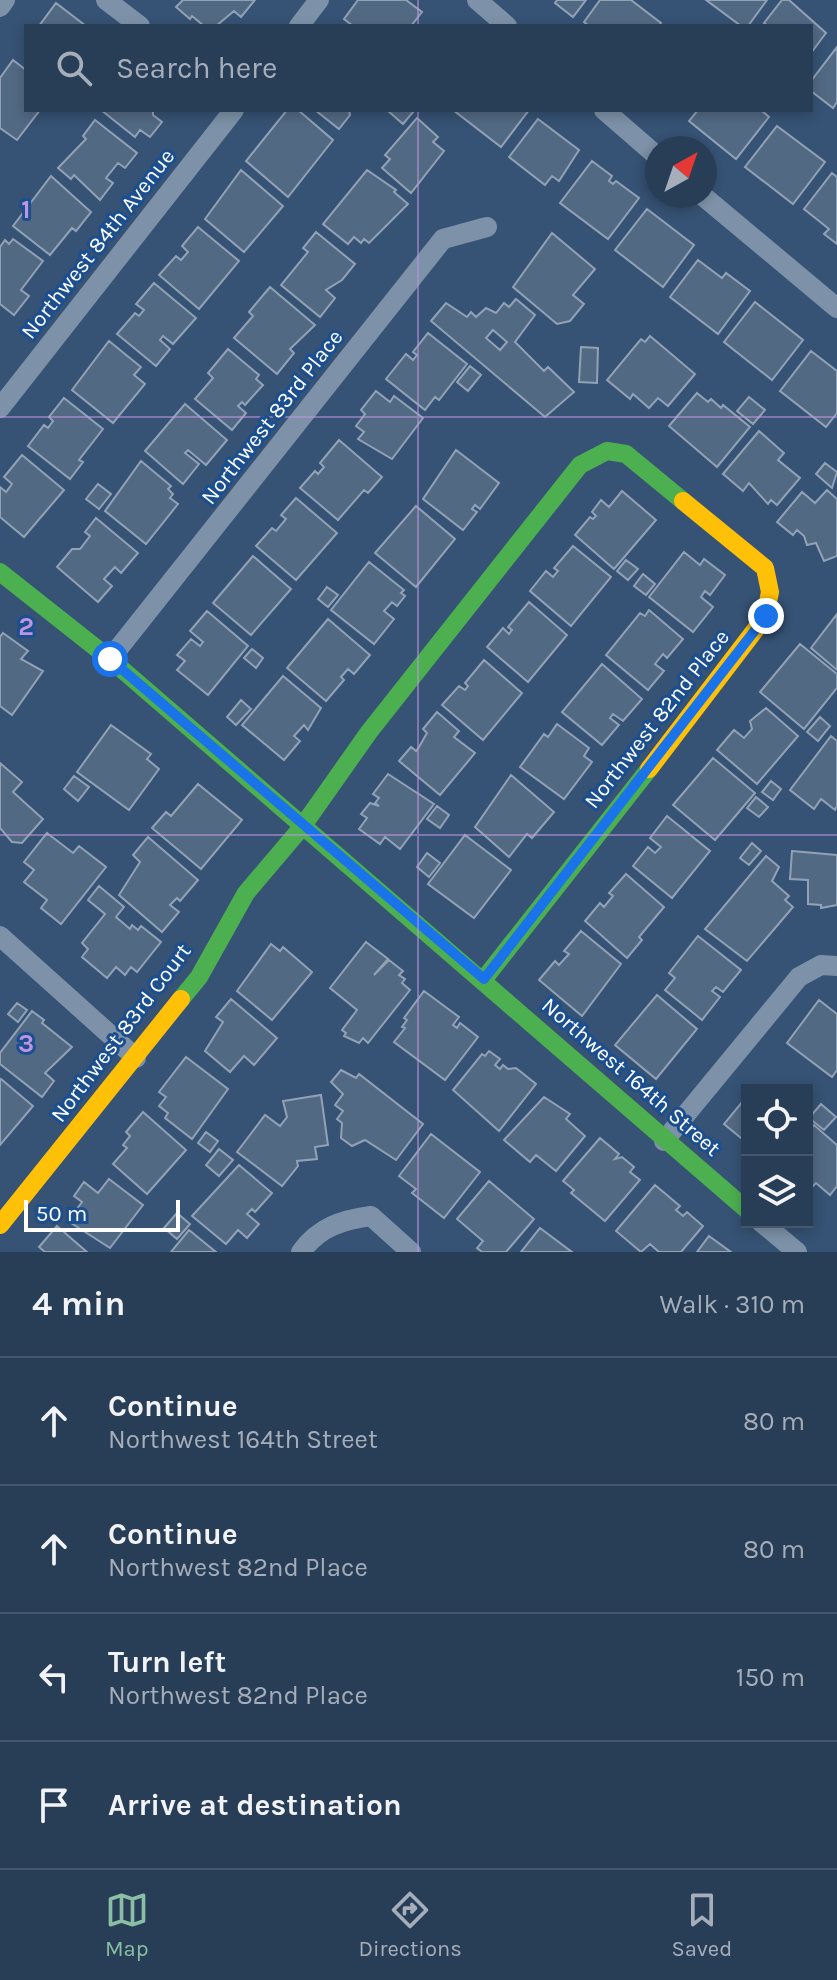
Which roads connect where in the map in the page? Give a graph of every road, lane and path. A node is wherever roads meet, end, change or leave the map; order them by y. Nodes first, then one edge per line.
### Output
1 (5, 0) edge
2 (106, 0) edge
3 (319, 0) edge
4 (478, 0) edge
5 (0, 7) edge
6 (137, 24) edge
7 (301, 24) edge
8 (505, 24) edge
9 (232, 112) edge
10 (606, 112) edge
11 (645, 146) edge
12 (717, 208) edge
13 (487, 227) dead end
14 (837, 308) edge
15 (0, 408) edge
16 (0, 572) edge
17 (110, 659) junction
18 (302, 827) junction
19 (0, 936) edge
20 (837, 966) edge
21 (484, 979) junction
22 (136, 1058) junction
23 (664, 1141) junction
24 (741, 1205) edge
25 (0, 1225) edge
26 (768, 1228) edge
27 (301, 1252) edge
28 (411, 1252) edge
29 (797, 1252) edge

1 - 5 street
2 - 6 street
3 - 7 street
4 - 8 street
9 - 15 street, Northwest 84th Avenue
10 - 11 street
12 - 14 street
13 - 17 street, Northwest 83rd Place
16 - 17 street
17 - 18 street
18 - 21 street
18 - 21 street, Northwest 82nd Place
18 - 22 street, Northwest 83rd Court
19 - 22 street
20 - 23 street
21 - 23 street, Northwest 164th Street
22 - 25 street, Northwest 83rd Court
23 - 24 street, Northwest 164th Street
26 - 29 street
27 - 28 street

